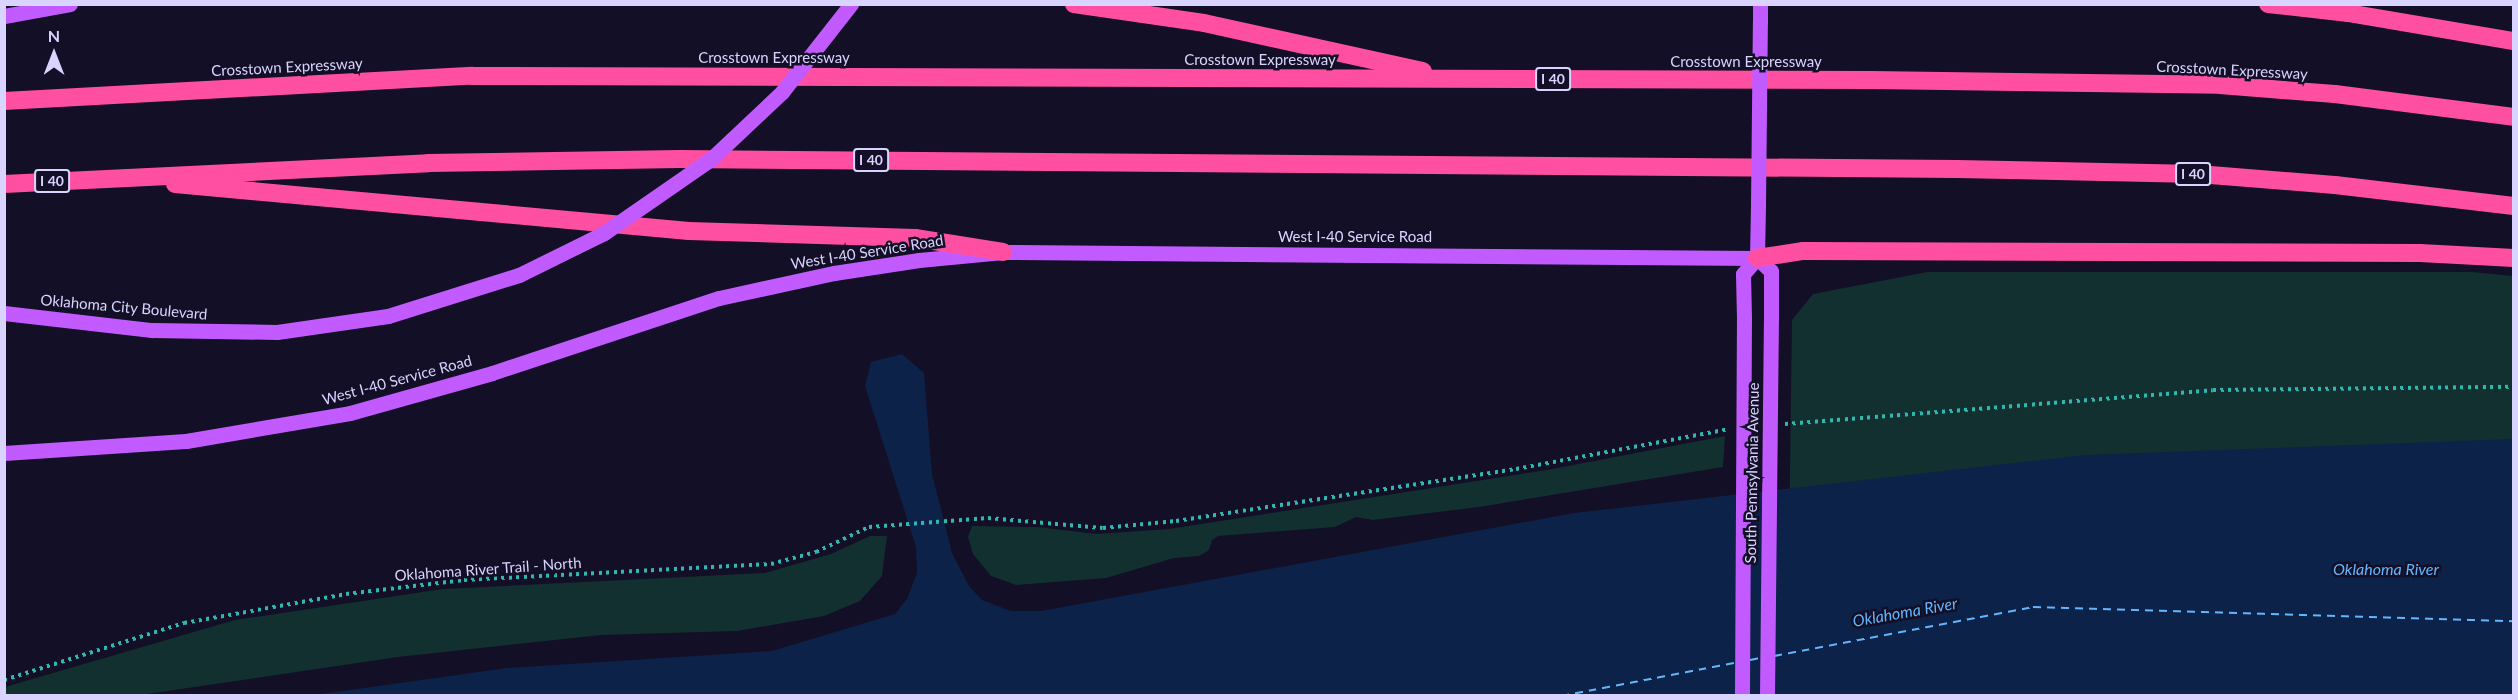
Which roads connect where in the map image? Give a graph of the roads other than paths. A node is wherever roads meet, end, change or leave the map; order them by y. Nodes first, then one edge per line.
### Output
1 (70, 4) edge
2 (850, 4) edge
3 (1074, 4) edge
4 (1760, 4) edge
5 (2268, 4) edge
6 (4, 15) edge
7 (2514, 41) edge
8 (1461, 79) junction
9 (4, 101) edge
10 (2514, 117) edge
11 (99, 177) junction
12 (4, 184) edge
13 (2514, 206) edge
14 (1003, 252) junction
15 (1757, 258) junction
16 (2514, 258) edge
17 (4, 313) edge
18 (4, 453) edge
19 (1742, 696) edge
20 (1767, 696) edge

1 - 6 main road
2 - 17 main road, Oklahoma City Boulevard, bridge
3 - 8 highway
4 - 15 main road, South Pennsylvania Avenue, bridge
5 - 7 highway
8 - 9 highway, Crosstown Expressway / I 40
8 - 10 highway, Crosstown Expressway / I 40
11 - 12 highway, I 40
11 - 13 highway, I 40
11 - 14 highway
14 - 15 main road, West I-40 Service Road
14 - 18 main road, West I-40 Service Road
15 - 16 highway
15 - 19 main road, South Pennsylvania Avenue, bridge
15 - 20 main road, South Pennsylvania Avenue, bridge

